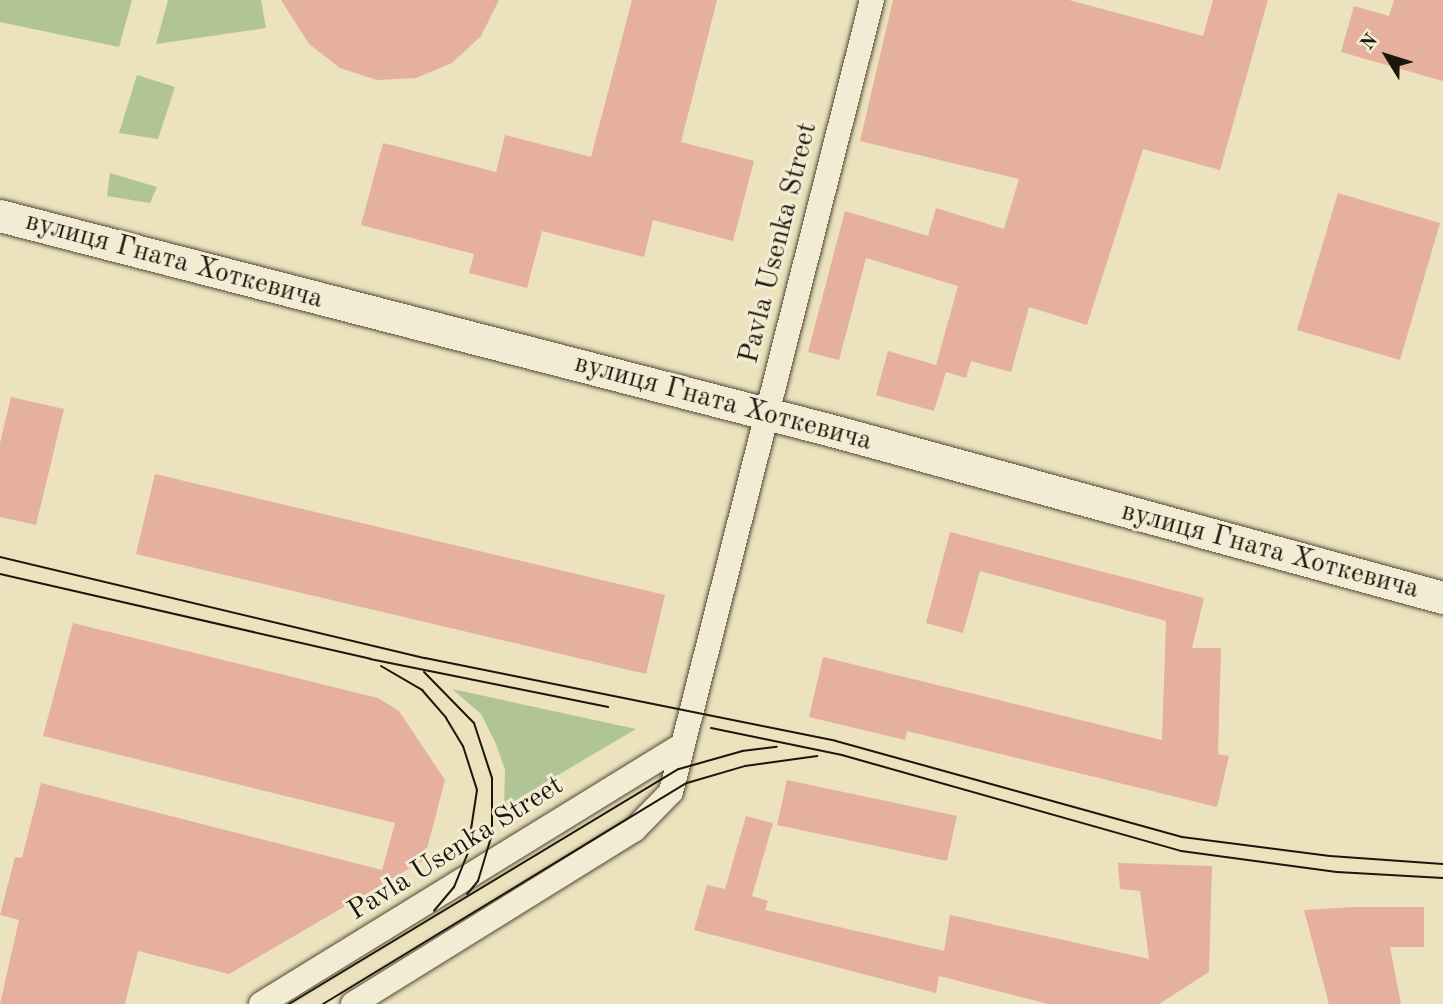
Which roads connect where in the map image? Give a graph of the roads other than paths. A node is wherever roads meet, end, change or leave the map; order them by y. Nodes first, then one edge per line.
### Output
1 (872, 0) edge
2 (0, 216) edge
3 (766, 414) junction
4 (1443, 598) edge
5 (682, 745) junction
6 (261, 1004) edge
7 (353, 1004) edge

1 - 3 street, Pavla Usenka Street
2 - 3 street, вулиця Гната Хоткевича
3 - 4 street, вулиця Гната Хоткевича
3 - 5 street, Pavla Usenka Street
5 - 6 street, Pavla Usenka Street
5 - 7 street, Pavla Usenka Street

